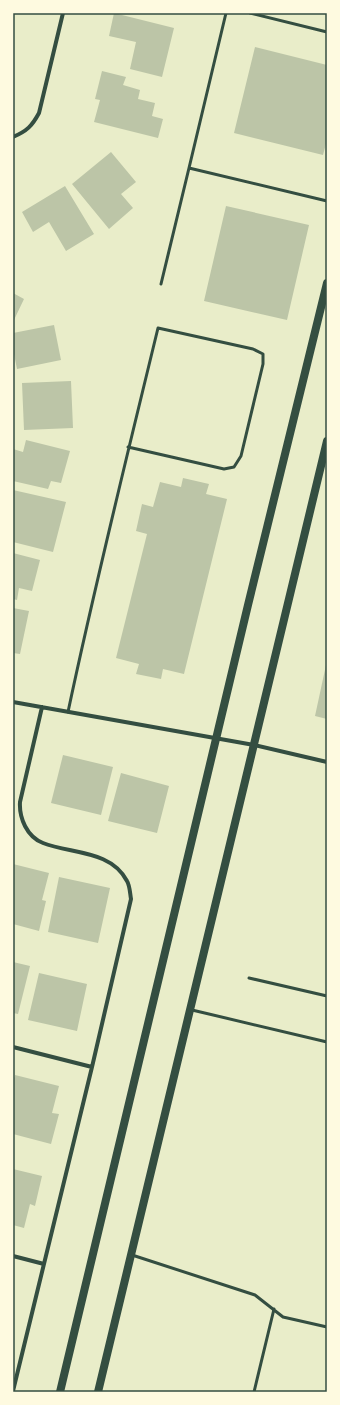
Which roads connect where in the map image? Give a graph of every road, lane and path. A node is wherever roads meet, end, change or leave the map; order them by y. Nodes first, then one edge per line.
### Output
1 (63, 13) edge
2 (226, 13) edge
3 (250, 13) edge
4 (327, 32) edge
5 (13, 138) edge
6 (188, 168) junction
7 (327, 202) edge
8 (327, 283) edge
9 (161, 284) dead end
10 (327, 442) edge
11 (128, 447) junction
12 (13, 702) edge
13 (42, 707) junction
14 (68, 712) junction
15 (217, 739) junction
16 (254, 745) junction
17 (327, 762) edge
18 (249, 978) dead end
19 (327, 996) edge
20 (190, 1009) junction
21 (327, 1042) edge
22 (13, 1047) edge
23 (92, 1067) junction
24 (131, 1255) junction
25 (13, 1256) edge
26 (44, 1264) junction
27 (274, 1309) junction
28 (327, 1327) edge
29 (13, 1391) edge
30 (60, 1392) edge
31 (98, 1392) edge
32 (254, 1392) edge

1 - 5 street
2 - 6 lane
3 - 4 lane
6 - 7 lane
6 - 9 lane
8 - 15 main road
10 - 16 main road
11 - 11 lane
11 - 14 lane
12 - 13 street
13 - 14 street
13 - 23 street
14 - 15 street
15 - 16 street
15 - 30 main road
16 - 17 street
16 - 20 main road
18 - 19 lane
20 - 21 lane
20 - 24 main road
22 - 23 street
23 - 26 street
24 - 27 lane
24 - 31 main road
25 - 26 street
26 - 29 street
27 - 28 lane
27 - 32 lane

